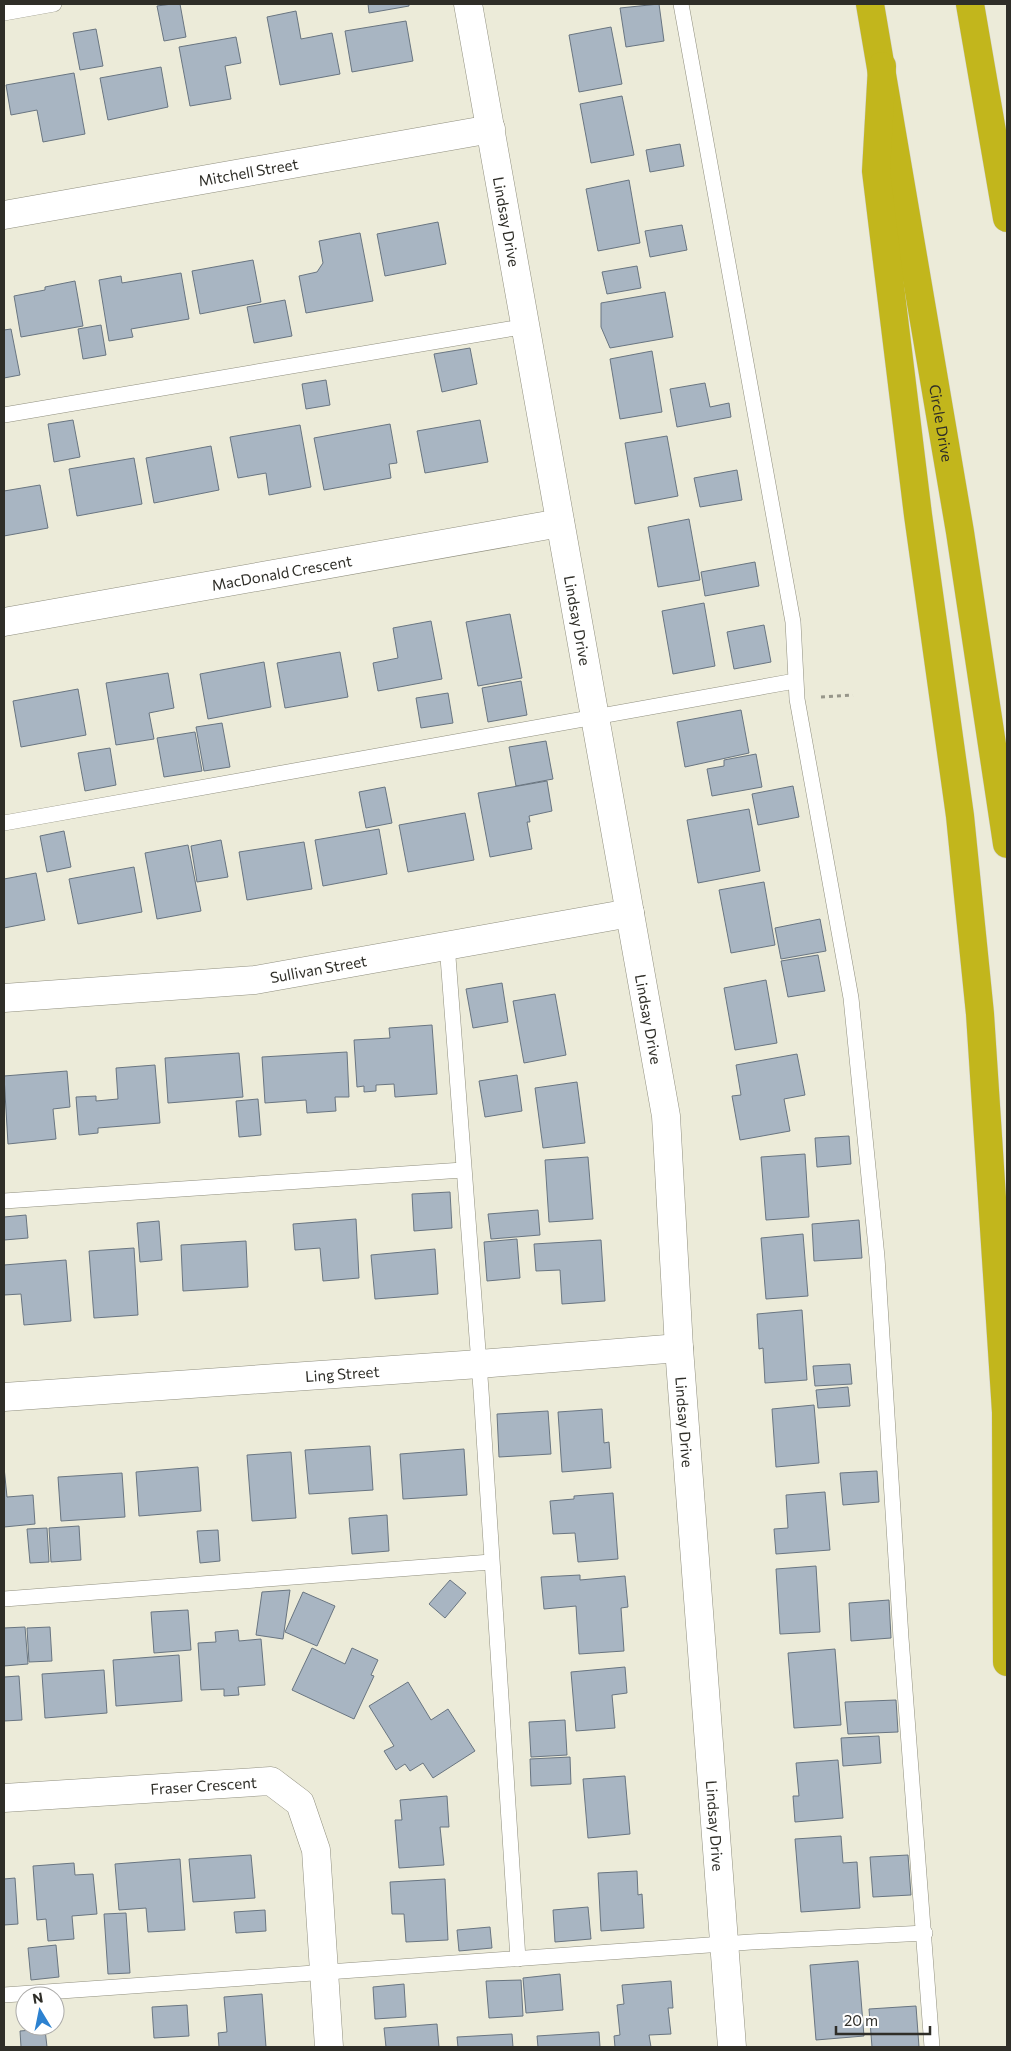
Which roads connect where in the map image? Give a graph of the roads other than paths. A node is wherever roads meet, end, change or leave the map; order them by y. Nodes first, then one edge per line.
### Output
1 (54, 4) edge
2 (468, 4) edge
3 (682, 4) edge
4 (870, 4) edge
5 (970, 4) edge
6 (4, 13) edge
7 (882, 66) junction
8 (491, 129) junction
9 (4, 215) edge
10 (1007, 218) edge
11 (527, 326) junction
12 (4, 415) edge
13 (560, 523) junction
14 (4, 622) edge
15 (795, 681) junction
16 (595, 718) junction
17 (4, 823) edge
18 (1007, 844) edge
19 (630, 913) junction
20 (447, 944) junction
21 (4, 998) edge
22 (463, 1170) junction
23 (4, 1201) edge
24 (679, 1348) junction
25 (479, 1364) junction
26 (4, 1396) edge
27 (491, 1562) junction
28 (4, 1599) edge
29 (1007, 1662) edge
30 (4, 1798) edge
31 (925, 1933) junction
32 (725, 1944) junction
33 (518, 1960) junction
34 (324, 1974) junction
35 (4, 1995) edge
36 (328, 2047) edge
37 (732, 2047) edge
38 (932, 2047) edge

1 - 6 lane
2 - 8 street, Lindsay Drive
3 - 15 lane
4 - 7 highway, Circle Drive
5 - 10 highway
7 - 18 highway, Circle Drive
7 - 29 highway
8 - 9 street, Mitchell Street
8 - 11 street, Lindsay Drive
11 - 12 lane
11 - 13 street, Lindsay Drive
13 - 14 street, MacDonald Crescent
13 - 16 street, Lindsay Drive
15 - 16 lane
15 - 31 lane
16 - 17 lane
16 - 19 street, Lindsay Drive
19 - 20 street, Sullivan Street
19 - 24 street, Lindsay Drive
20 - 21 street, Sullivan Street
20 - 22 lane
22 - 23 lane
22 - 25 lane
24 - 25 street, Ling Street
24 - 32 street, Lindsay Drive
25 - 26 street, Ling Street
25 - 27 lane
27 - 28 lane
27 - 33 lane
30 - 34 street, Fraser Crescent
31 - 32 lane
31 - 38 lane
32 - 33 lane
32 - 37 street, Lindsay Drive
33 - 34 lane
34 - 35 lane
34 - 36 street, Fraser Crescent

